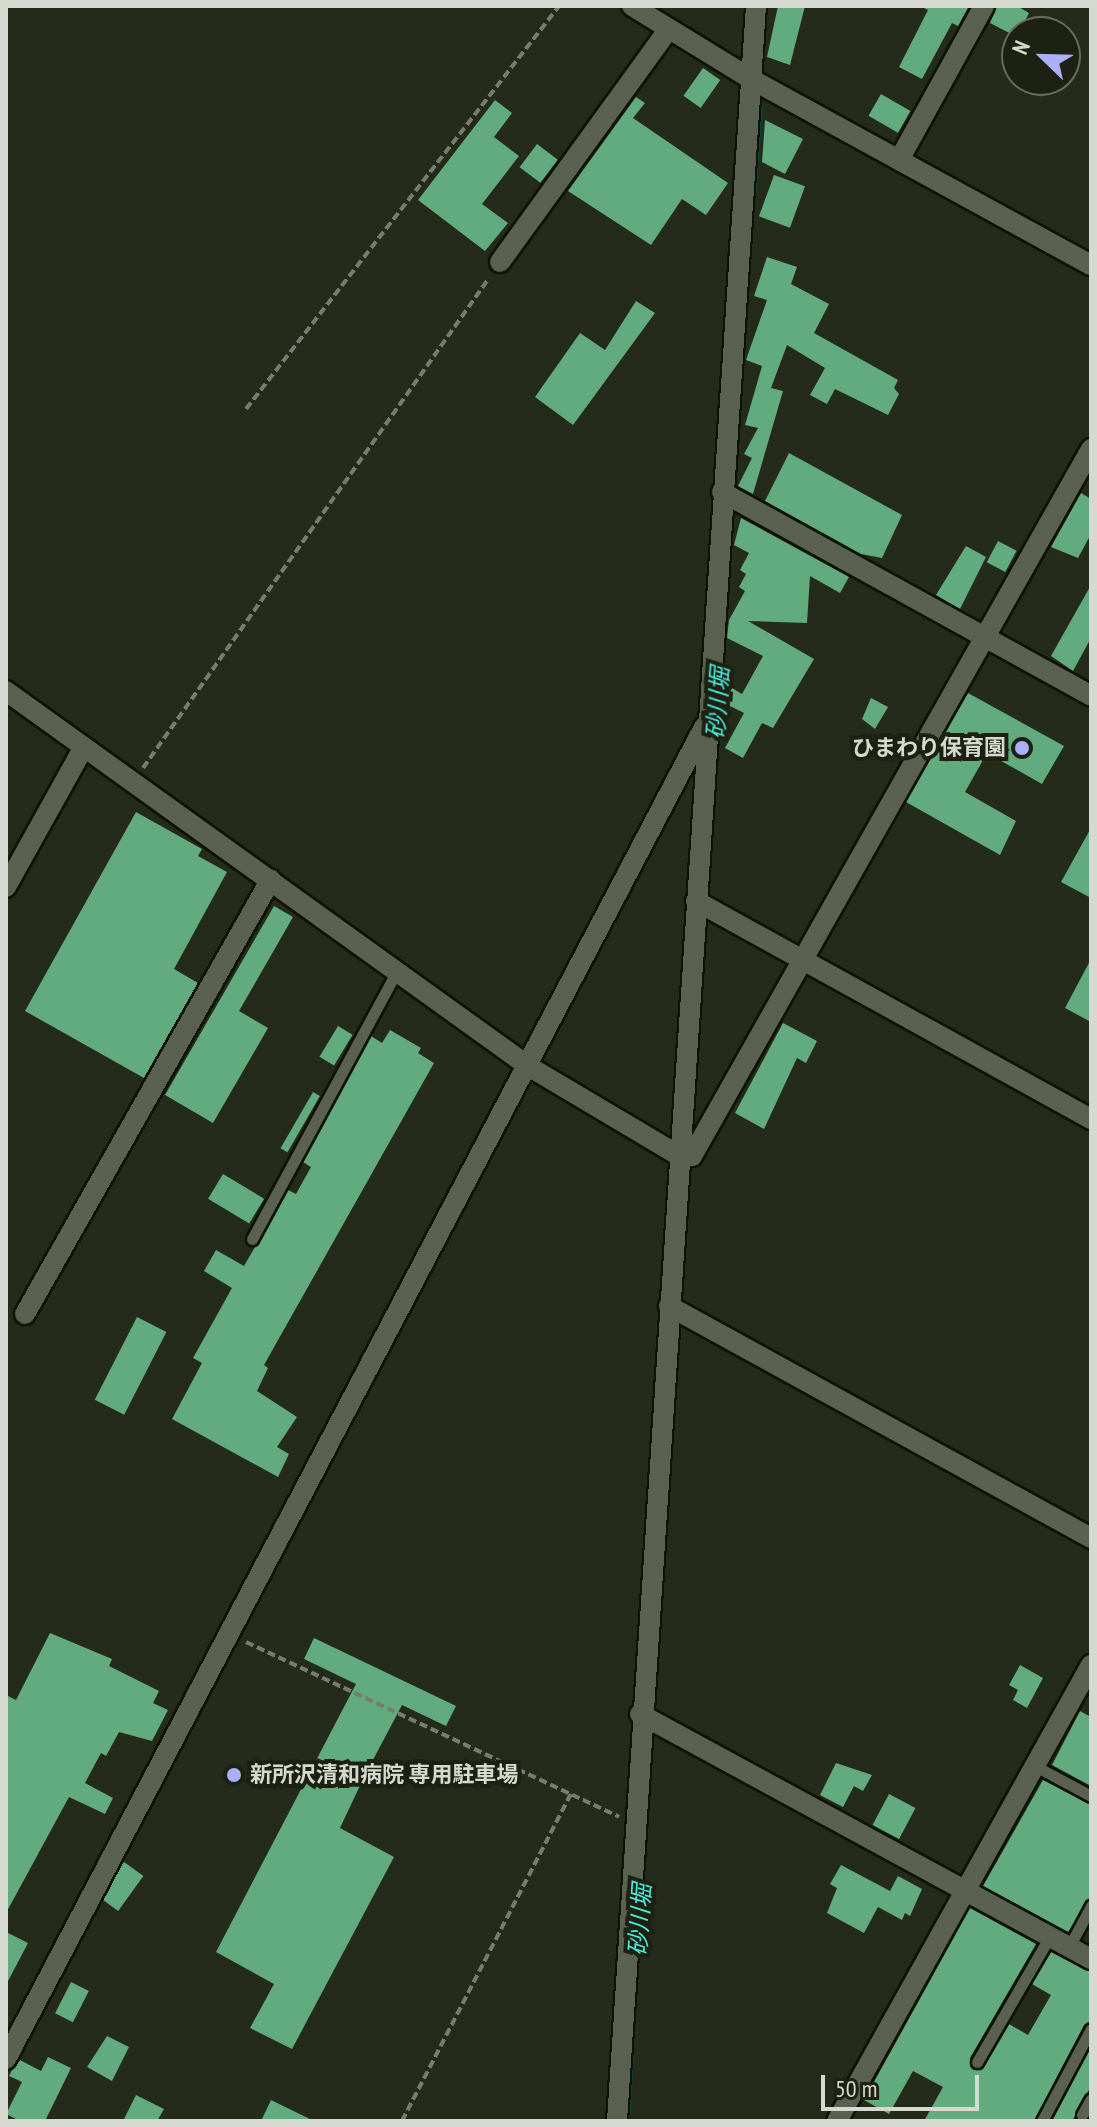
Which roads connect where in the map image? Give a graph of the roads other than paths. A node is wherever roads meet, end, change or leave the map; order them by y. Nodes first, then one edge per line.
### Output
1 (632, 6) edge
2 (756, 6) edge
3 (984, 6) edge
4 (667, 31) junction
5 (751, 79) junction
6 (899, 160) junction
7 (500, 262) road end
8 (1091, 265) edge
9 (1091, 449) edge
10 (722, 492) junction
11 (986, 637) junction
12 (6, 691) edge
13 (1091, 696) edge
14 (708, 718) junction
15 (84, 747) junction
16 (271, 880) junction
17 (6, 887) edge
18 (696, 901) junction
19 (805, 958) junction
20 (396, 973) junction
21 (528, 1066) junction
22 (1091, 1119) edge
23 (681, 1157) junction
24 (252, 1239) dead end
25 (669, 1306) junction
26 (25, 1314) dead end
27 (1091, 1538) edge
28 (1091, 1665) edge
29 (1084, 1696) edge
30 (640, 1714) junction
31 (1037, 1767) junction
32 (1091, 1796) edge
33 (967, 1890) junction
34 (1091, 1906) edge
35 (1050, 1936) junction
36 (1069, 1947) junction
37 (1091, 1959) edge
38 (1091, 2029) edge
39 (6, 2059) edge
40 (977, 2062) dead end
41 (1091, 2099) edge
42 (1082, 2115) dead end
43 (617, 2121) edge
44 (837, 2121) edge
45 (1042, 2121) edge

1 - 4 street
2 - 5 street
3 - 6 street
4 - 5 street
4 - 7 street
5 - 6 street
5 - 10 street
6 - 8 street
9 - 11 street
10 - 11 street
10 - 14 street
11 - 13 street
11 - 19 street
12 - 15 street
14 - 18 street
14 - 21 street
15 - 16 street
15 - 17 street
16 - 20 street
16 - 26 street
18 - 19 street
18 - 23 street
19 - 22 street
19 - 23 street
20 - 21 street
20 - 24 lane
21 - 23 street
21 - 39 street
23 - 25 street
25 - 27 street
25 - 30 street
28 - 29 street
29 - 31 street
30 - 33 street
30 - 43 street
31 - 32 lane
31 - 33 street
33 - 35 street
33 - 44 street
34 - 36 lane
35 - 36 street
35 - 40 lane
36 - 37 street
38 - 45 lane
41 - 42 lane

